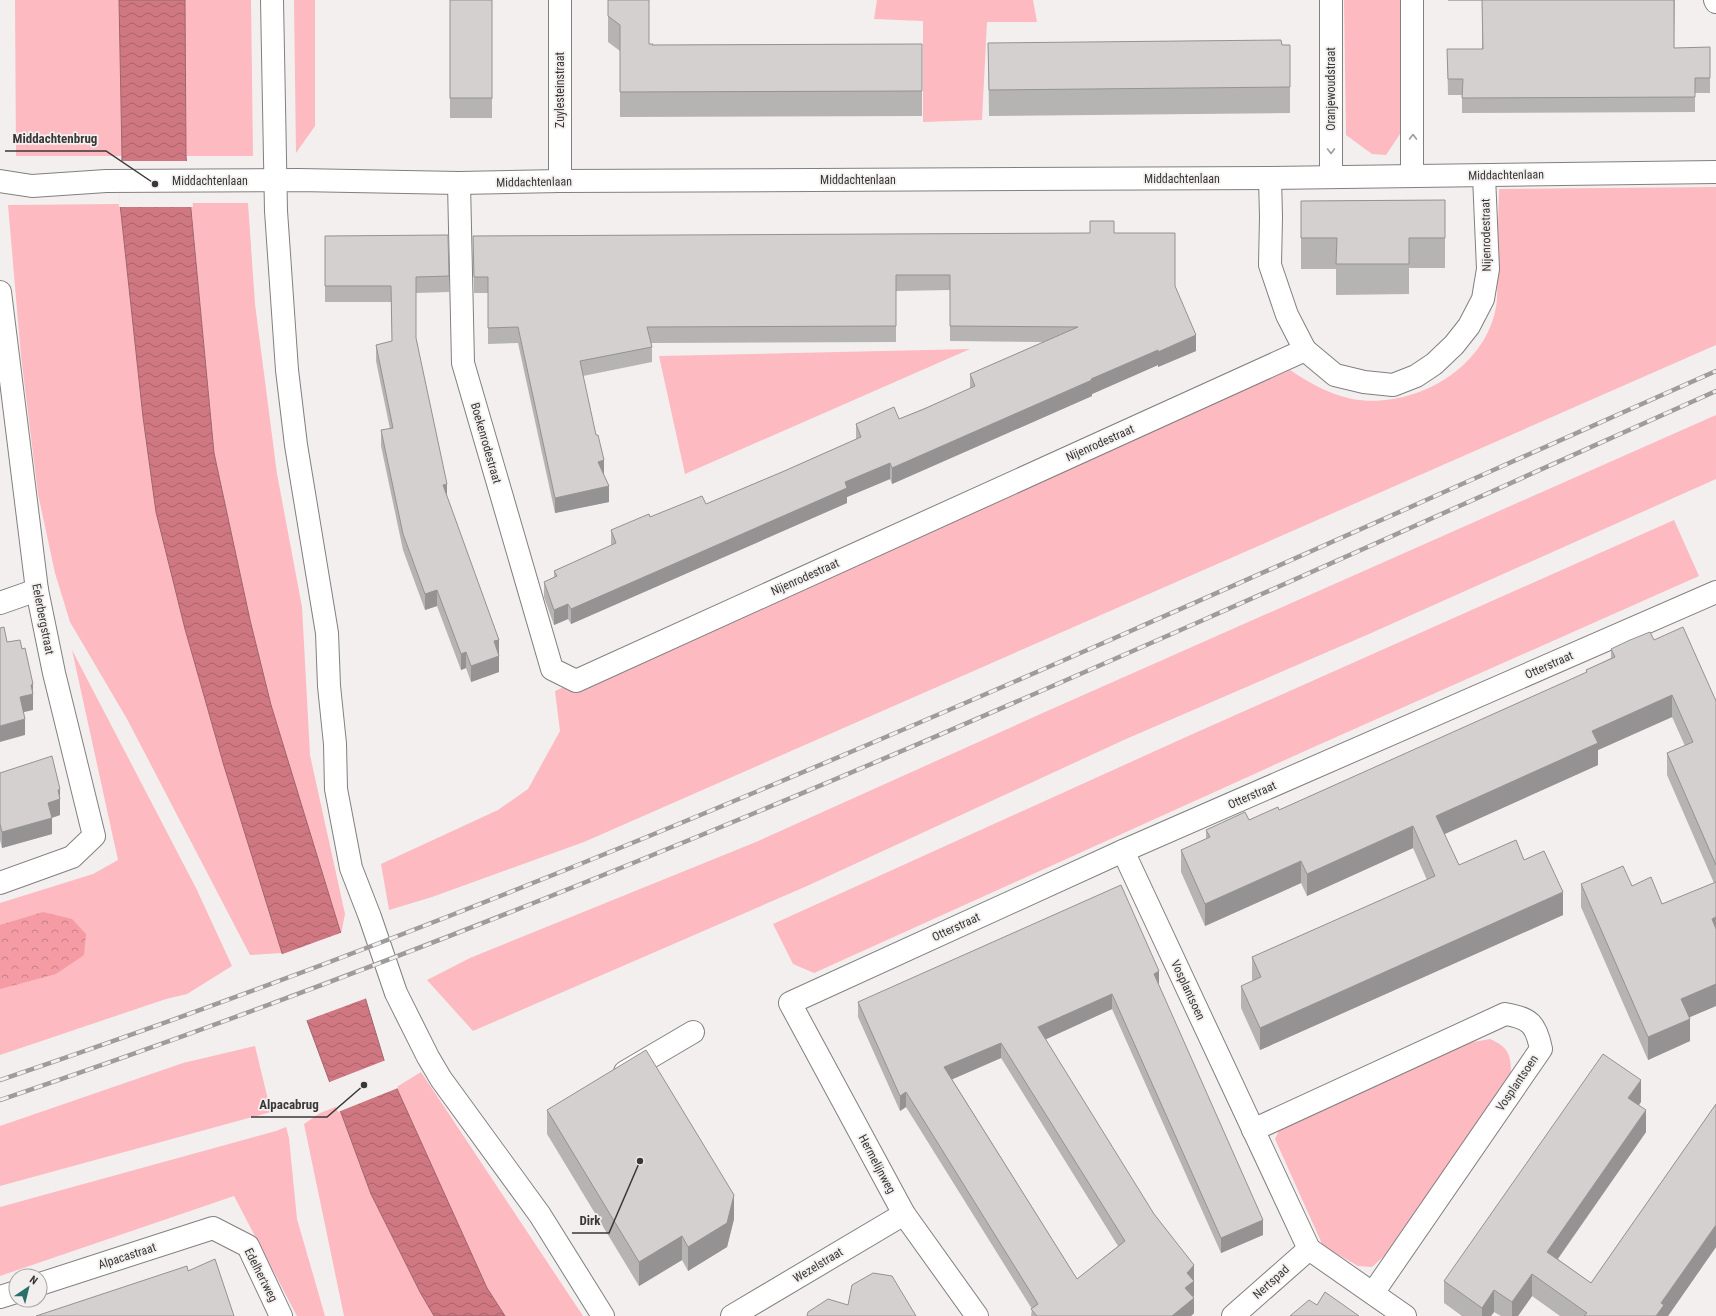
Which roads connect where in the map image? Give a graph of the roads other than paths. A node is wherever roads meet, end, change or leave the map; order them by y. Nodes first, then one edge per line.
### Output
1 (272, 0) edge
2 (560, 0) edge
3 (1331, 0) edge
4 (1412, 0) edge
5 (1716, 172) edge
6 (1412, 176) junction
7 (1484, 176) junction
8 (1331, 177) junction
9 (1270, 178) junction
10 (0, 181) edge
11 (276, 181) junction
12 (560, 181) junction
13 (459, 183) junction
14 (0, 292) edge
15 (1305, 350) junction
16 (37, 590) junction
17 (1716, 592) edge
18 (0, 603) edge
19 (576, 681) joint
20 (1123, 851) junction
21 (0, 883) edge
22 (790, 1003) joint
23 (693, 1032) dead end
24 (610, 1081) edge
25 (1253, 1130) junction
26 (904, 1214) junction
27 (213, 1228) joint
28 (1309, 1249) junction
29 (48, 1281) edge
30 (1373, 1293) junction
31 (281, 1316) edge
32 (603, 1316) edge
33 (732, 1316) edge
34 (977, 1316) edge
35 (1233, 1316) edge
36 (1405, 1316) edge

1 - 11 street
2 - 12 street, Zuylesteinstraat
3 -> 8 street, Oranjewoudstraat
6 -> 4 street
5 - 7 street, Middachtenlaan
6 - 7 street, Middachtenlaan
6 - 8 street, Middachtenlaan
7 - 15 street, Nijenrodestraat
8 - 9 street, Middachtenlaan
9 - 12 street, Middachtenlaan
9 - 15 street
10 - 11 street, Middachtenlaan
11 - 13 street, Middachtenlaan
11 - 32 street
12 - 13 street, Middachtenlaan
13 - 19 street, Boekenrodestraat
14 - 16 street, Eelerbergstraat
15 - 19 street, Nijenrodestraat
16 - 18 street
16 - 21 street, Eelerbergstraat
17 - 20 street, Otterstraat
20 - 22 street, Otterstraat
20 - 25 street, Vosplantsoen
22 - 26 street, Hermelijnweg
23 - 24 street
25 - 28 street, Vosplantsoen
25 - 30 street, Vosplantsoen
26 - 33 street, Wezelstraat
26 - 34 street, Hermelijnweg
27 - 29 street, Alpacastraat
27 - 31 street, Edelhertweg
28 - 30 street
28 - 35 street, Nertspad
30 - 36 street

